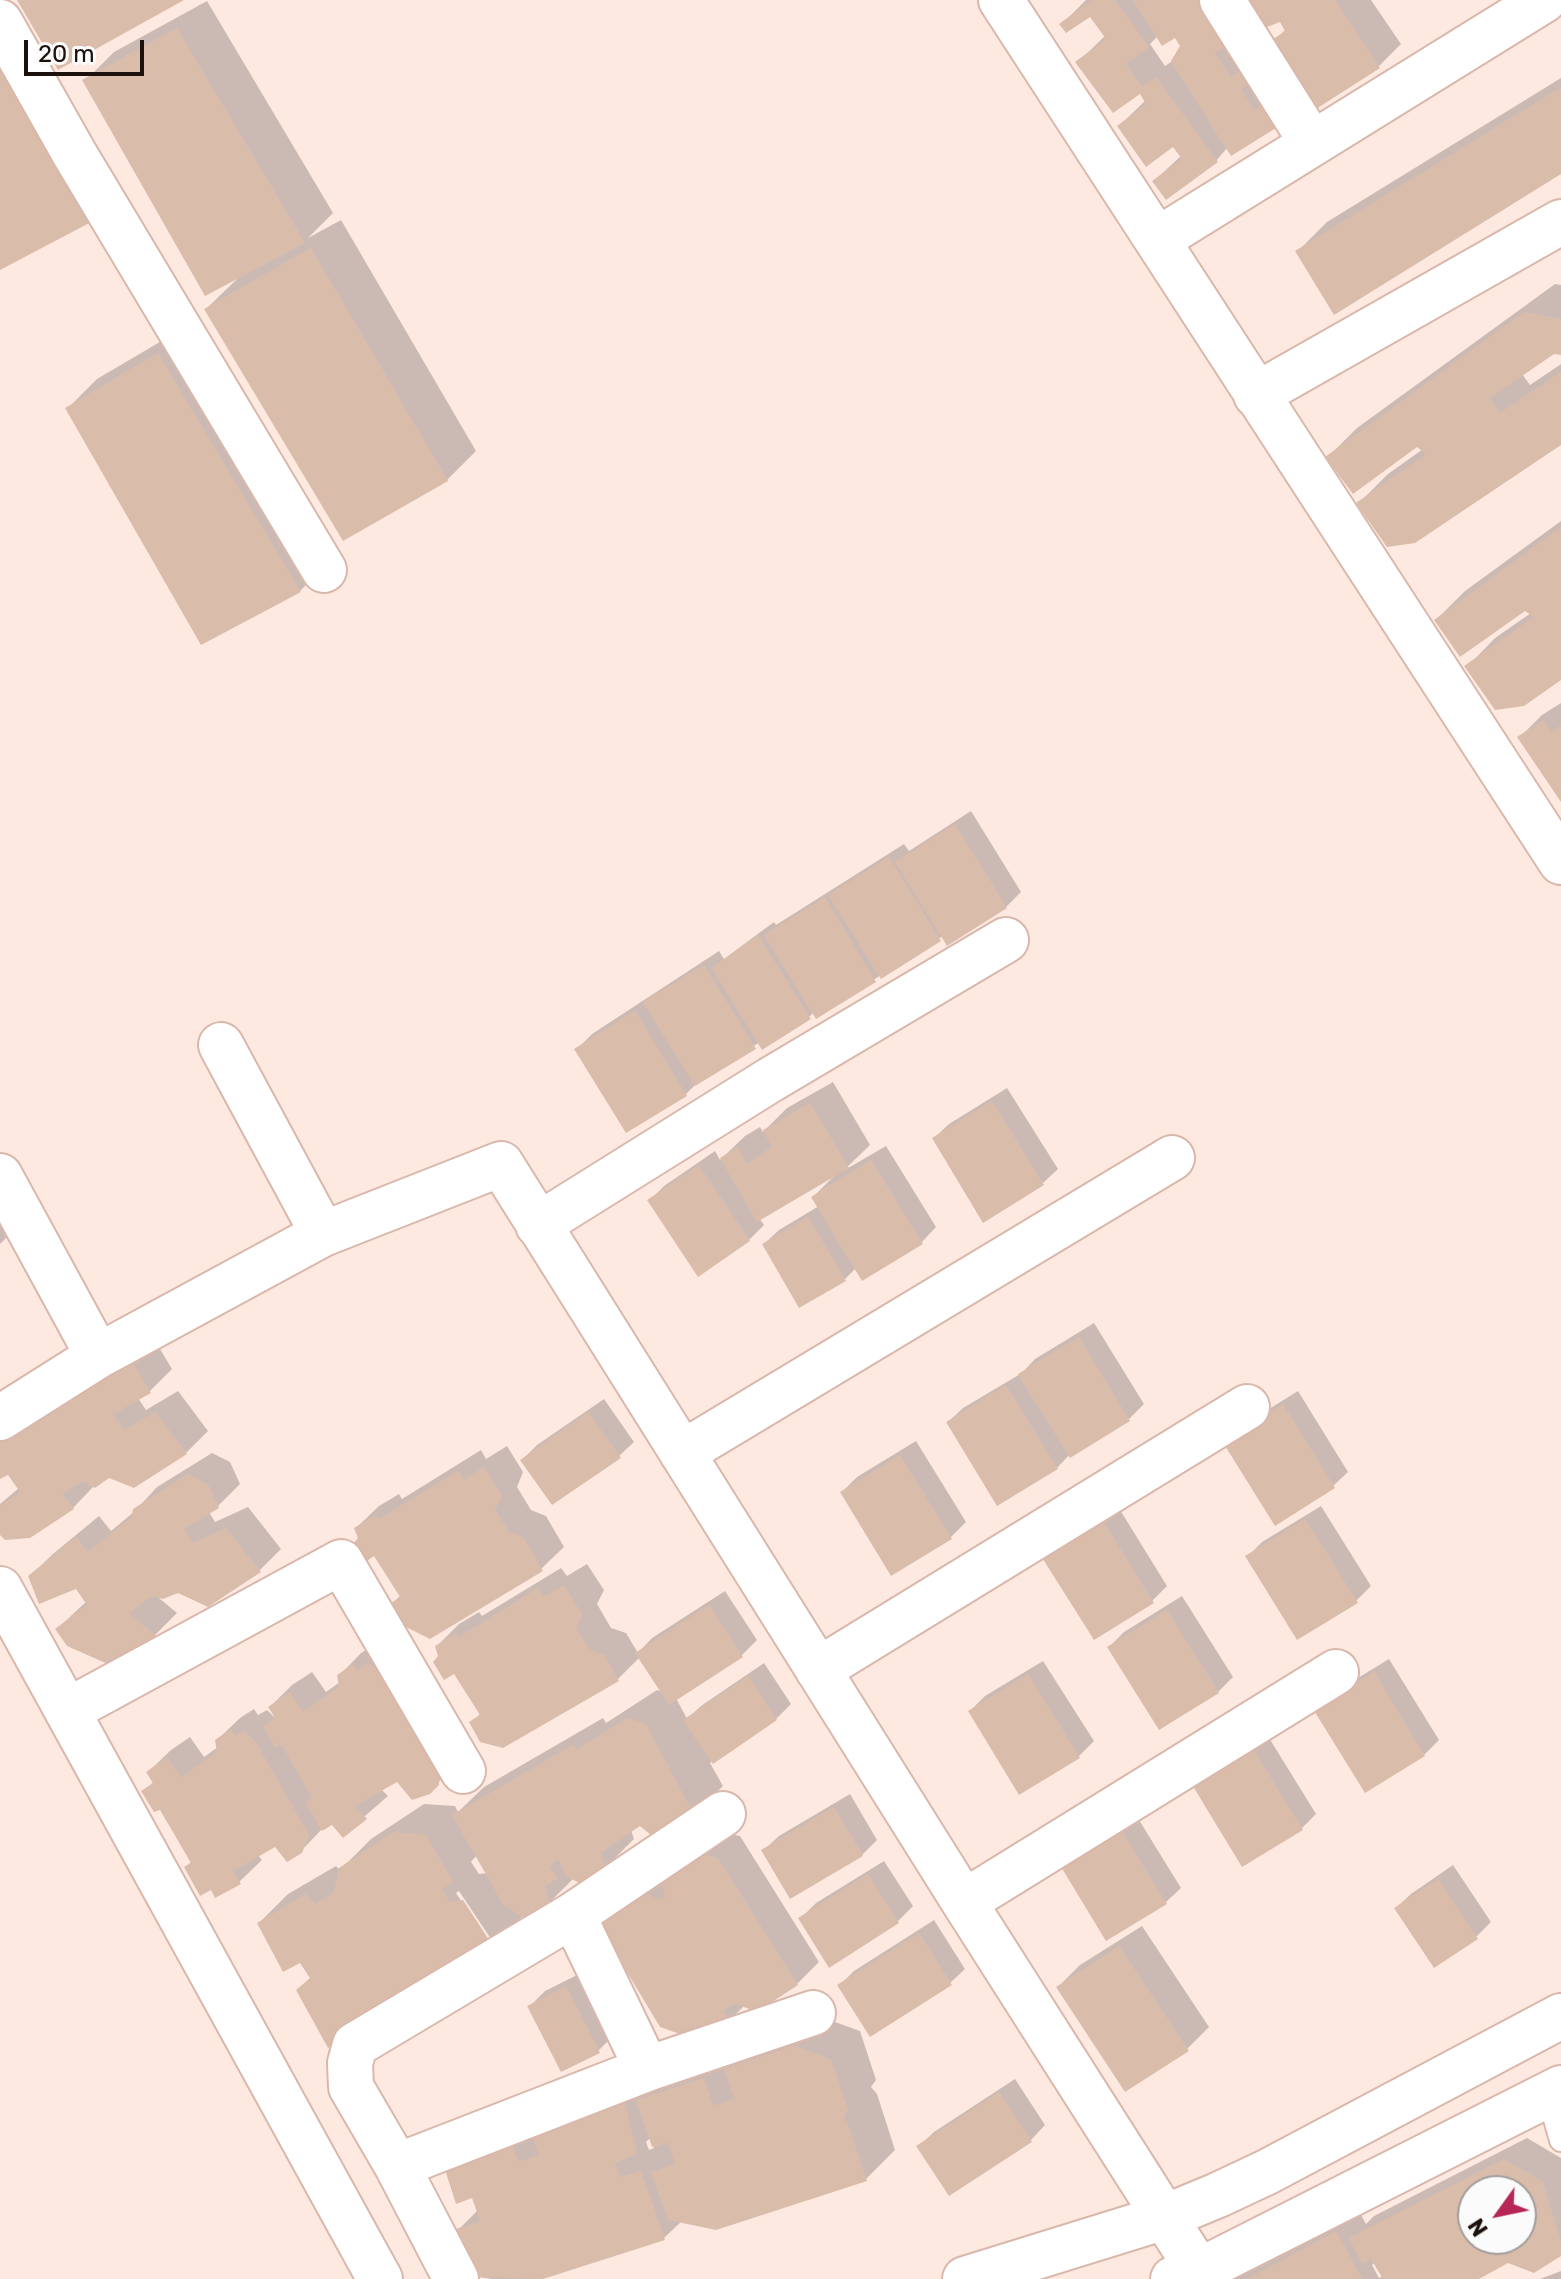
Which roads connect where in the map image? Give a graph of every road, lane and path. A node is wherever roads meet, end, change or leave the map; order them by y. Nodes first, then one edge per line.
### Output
1 (1001, 0) edge
2 (1222, 0) edge
3 (1544, 0) edge
4 (0, 22) edge
5 (1312, 143) junction
6 (1561, 222) edge
7 (1157, 240) junction
8 (1256, 395) junction
9 (324, 570) dead end
10 (1561, 862) edge
11 (1006, 940) dead end
12 (221, 1045) dead end
13 (1172, 1158) dead end
14 (0, 1176) edge
15 (538, 1225) junction
16 (323, 1234) junction
17 (98, 1356) junction
18 (1247, 1407) dead end
19 (0, 1418) edge
20 (682, 1453) junction
21 (0, 1589) edge
22 (818, 1670) junction
23 (1336, 1672) dead end
24 (67, 1711) junction
25 (463, 1771) dead end
26 (723, 1814) dead end
27 (964, 1902) junction
28 (573, 1915) junction
29 (813, 2013) dead end
30 (1561, 2016) edge
31 (647, 2069) junction
32 (1554, 2092) edge
33 (1561, 2140) edge
34 (397, 2166) junction
35 (1165, 2217) junction
36 (1186, 2275) edge
37 (380, 2279) edge
38 (456, 2279) edge
39 (965, 2279) edge

1 - 7 street
2 - 5 street
3 - 5 street
4 - 9 street
5 - 7 street
6 - 8 street
7 - 8 street
8 - 10 street
11 - 15 street
12 - 16 street
13 - 20 street
14 - 17 street
15 - 16 street
15 - 20 street
16 - 17 street
17 - 19 street
18 - 22 street
20 - 22 street
21 - 24 street
22 - 27 street
23 - 27 street
24 - 25 street
24 - 37 street
26 - 28 street
27 - 35 street
28 - 31 street
28 - 34 street
29 - 31 street
30 - 35 street
31 - 34 street
32 - 33 lane
32 - 36 street
34 - 38 street
35 - 36 street
35 - 39 street

